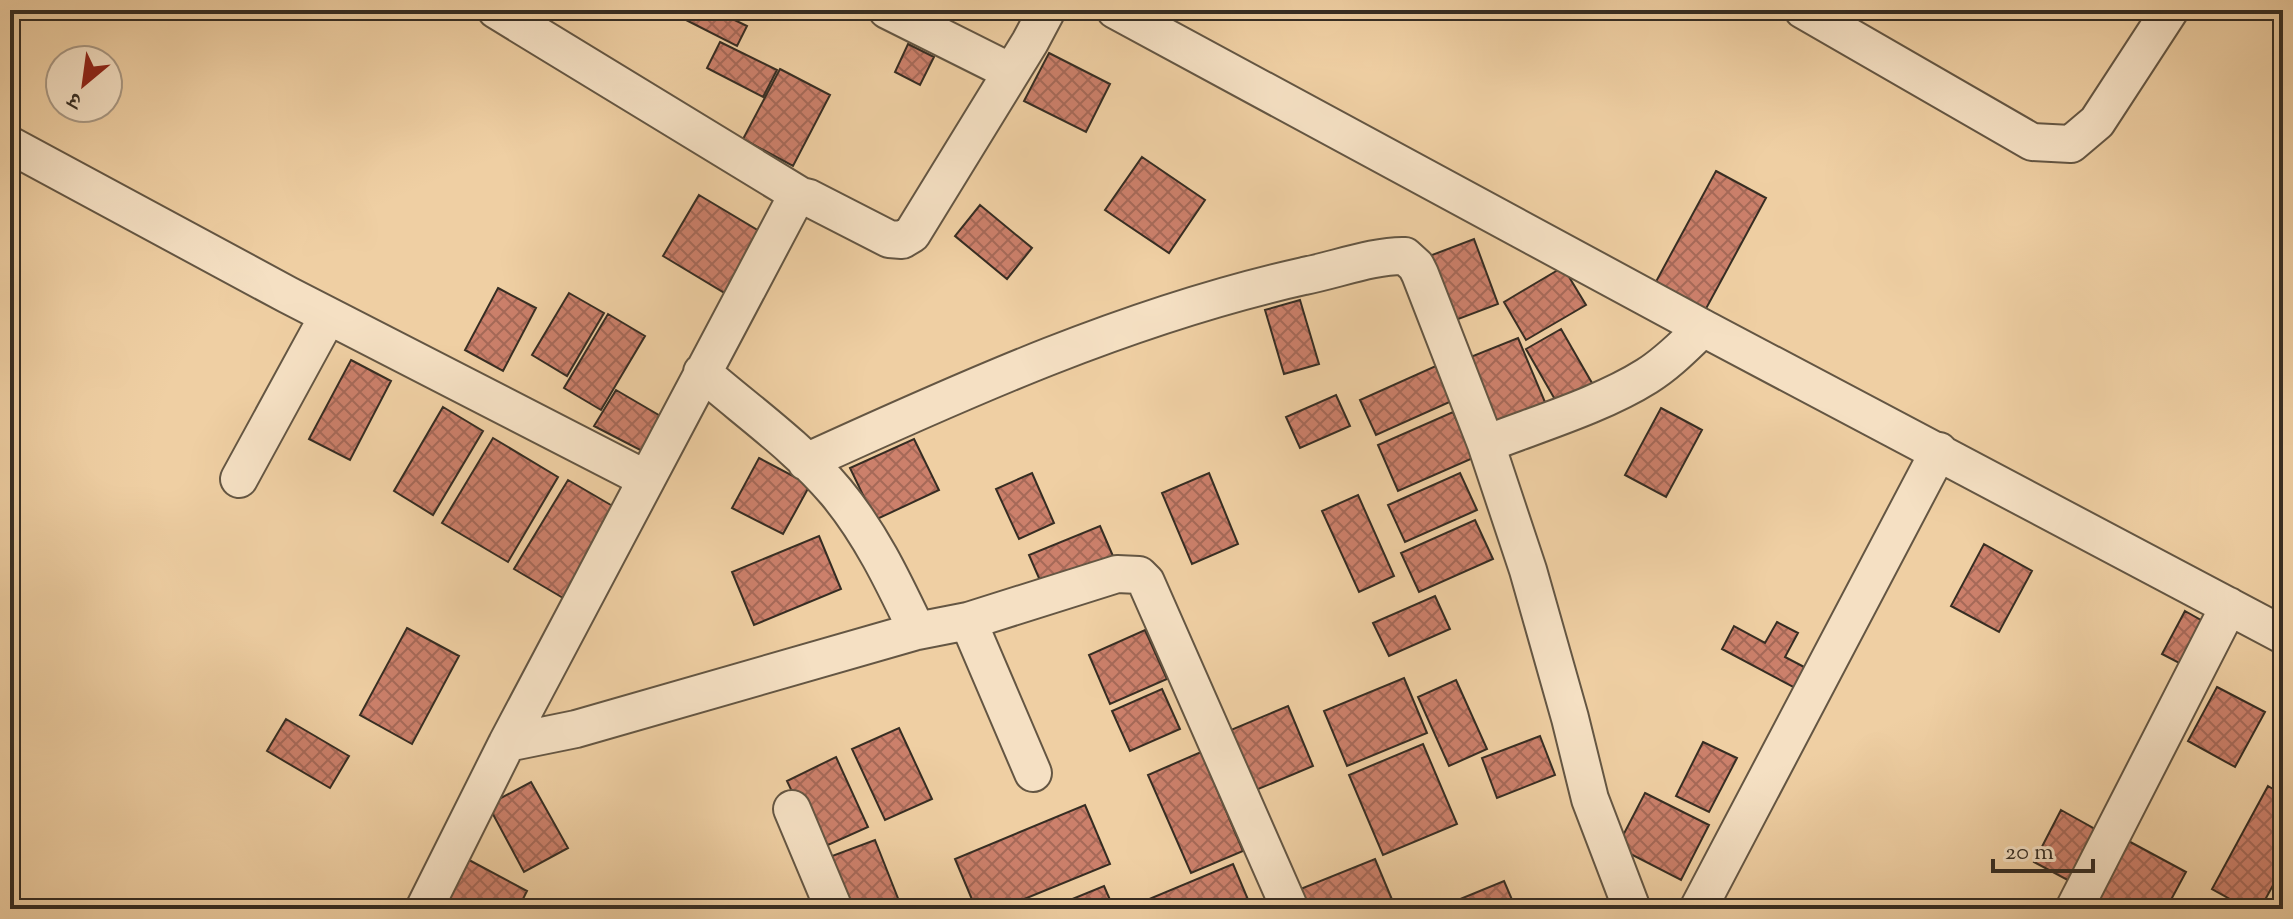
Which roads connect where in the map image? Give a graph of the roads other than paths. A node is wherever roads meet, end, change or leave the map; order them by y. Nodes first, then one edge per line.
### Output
1 (496, 10) edge
2 (887, 10) edge
3 (1047, 10) edge
4 (1115, 10) edge
5 (1803, 10) edge
6 (2170, 10) edge
7 (1011, 72) junction
8 (10, 145) edge
9 (801, 196) junction
10 (328, 316) junction
11 (1703, 328) junction
12 (702, 372) junction
13 (1486, 444) junction
14 (1939, 451) junction
15 (806, 462) junction
16 (239, 479) dead end
17 (646, 479) junction
18 (2229, 606) junction
19 (968, 621) junction
20 (917, 631) junction
21 (2283, 635) edge
22 (507, 743) junction
23 (1033, 773) dead end
24 (792, 809) dead end
25 (424, 909) edge
26 (834, 909) edge
27 (1290, 909) edge
28 (1632, 909) edge
29 (1698, 909) edge
30 (2074, 909) edge

1 - 9 street
2 - 7 street
3 - 7 street
4 - 11 street
5 - 6 street
7 - 9 street
8 - 10 street
9 - 12 street
10 - 16 street
10 - 17 street
11 - 13 street
11 - 14 street
12 - 15 street
12 - 17 street
13 - 15 street
13 - 28 street
14 - 18 street
14 - 29 street
15 - 20 street
17 - 22 street
18 - 21 street
18 - 30 street
19 - 20 street
19 - 23 street
19 - 27 street
20 - 22 street
22 - 25 street
24 - 26 street

